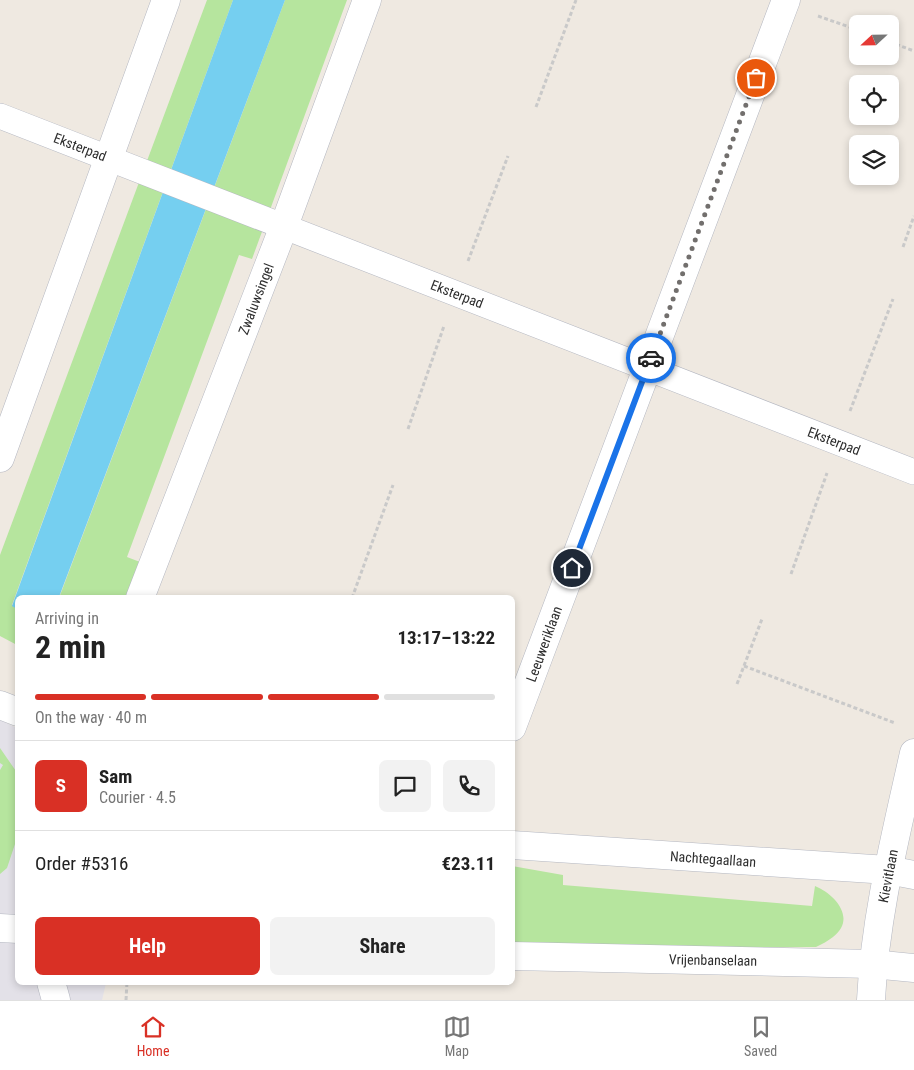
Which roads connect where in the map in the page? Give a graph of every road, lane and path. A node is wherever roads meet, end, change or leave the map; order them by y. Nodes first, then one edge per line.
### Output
1 (166, 0) edge
2 (368, 0) edge
3 (576, 0) edge
4 (786, 0) edge
5 (899, 45) edge
6 (914, 51) edge
7 (536, 107) dead end
8 (0, 116) edge
9 (107, 158) junction
10 (914, 216) edge
11 (284, 226) junction
12 (903, 247) dead end
13 (647, 367) junction
14 (0, 458) edge
15 (914, 472) edge
16 (393, 485) dead end
17 (141, 595) edge
18 (353, 595) edge
19 (762, 619) dead end
20 (744, 666) junction
21 (737, 684) dead end
22 (0, 705) edge
23 (15, 711) edge
24 (515, 719) edge
25 (896, 723) dead end
26 (914, 753) edge
27 (515, 845) edge
28 (901, 873) edge
29 (0, 928) edge
30 (15, 929) edge
31 (515, 956) edge
32 (872, 964) junction
33 (914, 968) edge
34 (52, 985) edge
35 (61, 985) edge
36 (127, 985) edge
37 (57, 1000) edge
38 (126, 1000) edge
39 (871, 1000) edge

1 - 9 street
2 - 11 street, Zwaluwsingel
3 - 7 path
4 - 13 street, Leeuweriklaan
5 - 6 path
8 - 9 street, Eksterpad
9 - 11 street, Eksterpad
9 - 14 street
10 - 12 path
11 - 13 street, Eksterpad
11 - 17 street, Zwaluwsingel
13 - 15 street, Eksterpad
13 - 24 street, Leeuweriklaan
16 - 18 path
19 - 20 path
20 - 21 path
20 - 25 path
22 - 23 street
26 - 28 street, Kievitlaan
27 - 28 street, Nachtegaallaan
28 - 32 street, Kievitlaan
29 - 30 street
31 - 32 street, Vrijenbanselaan
32 - 33 street, Vrijenbanselaan
32 - 39 street, Kievitlaan
34 - 37 street
35 - 37 street
36 - 38 path

